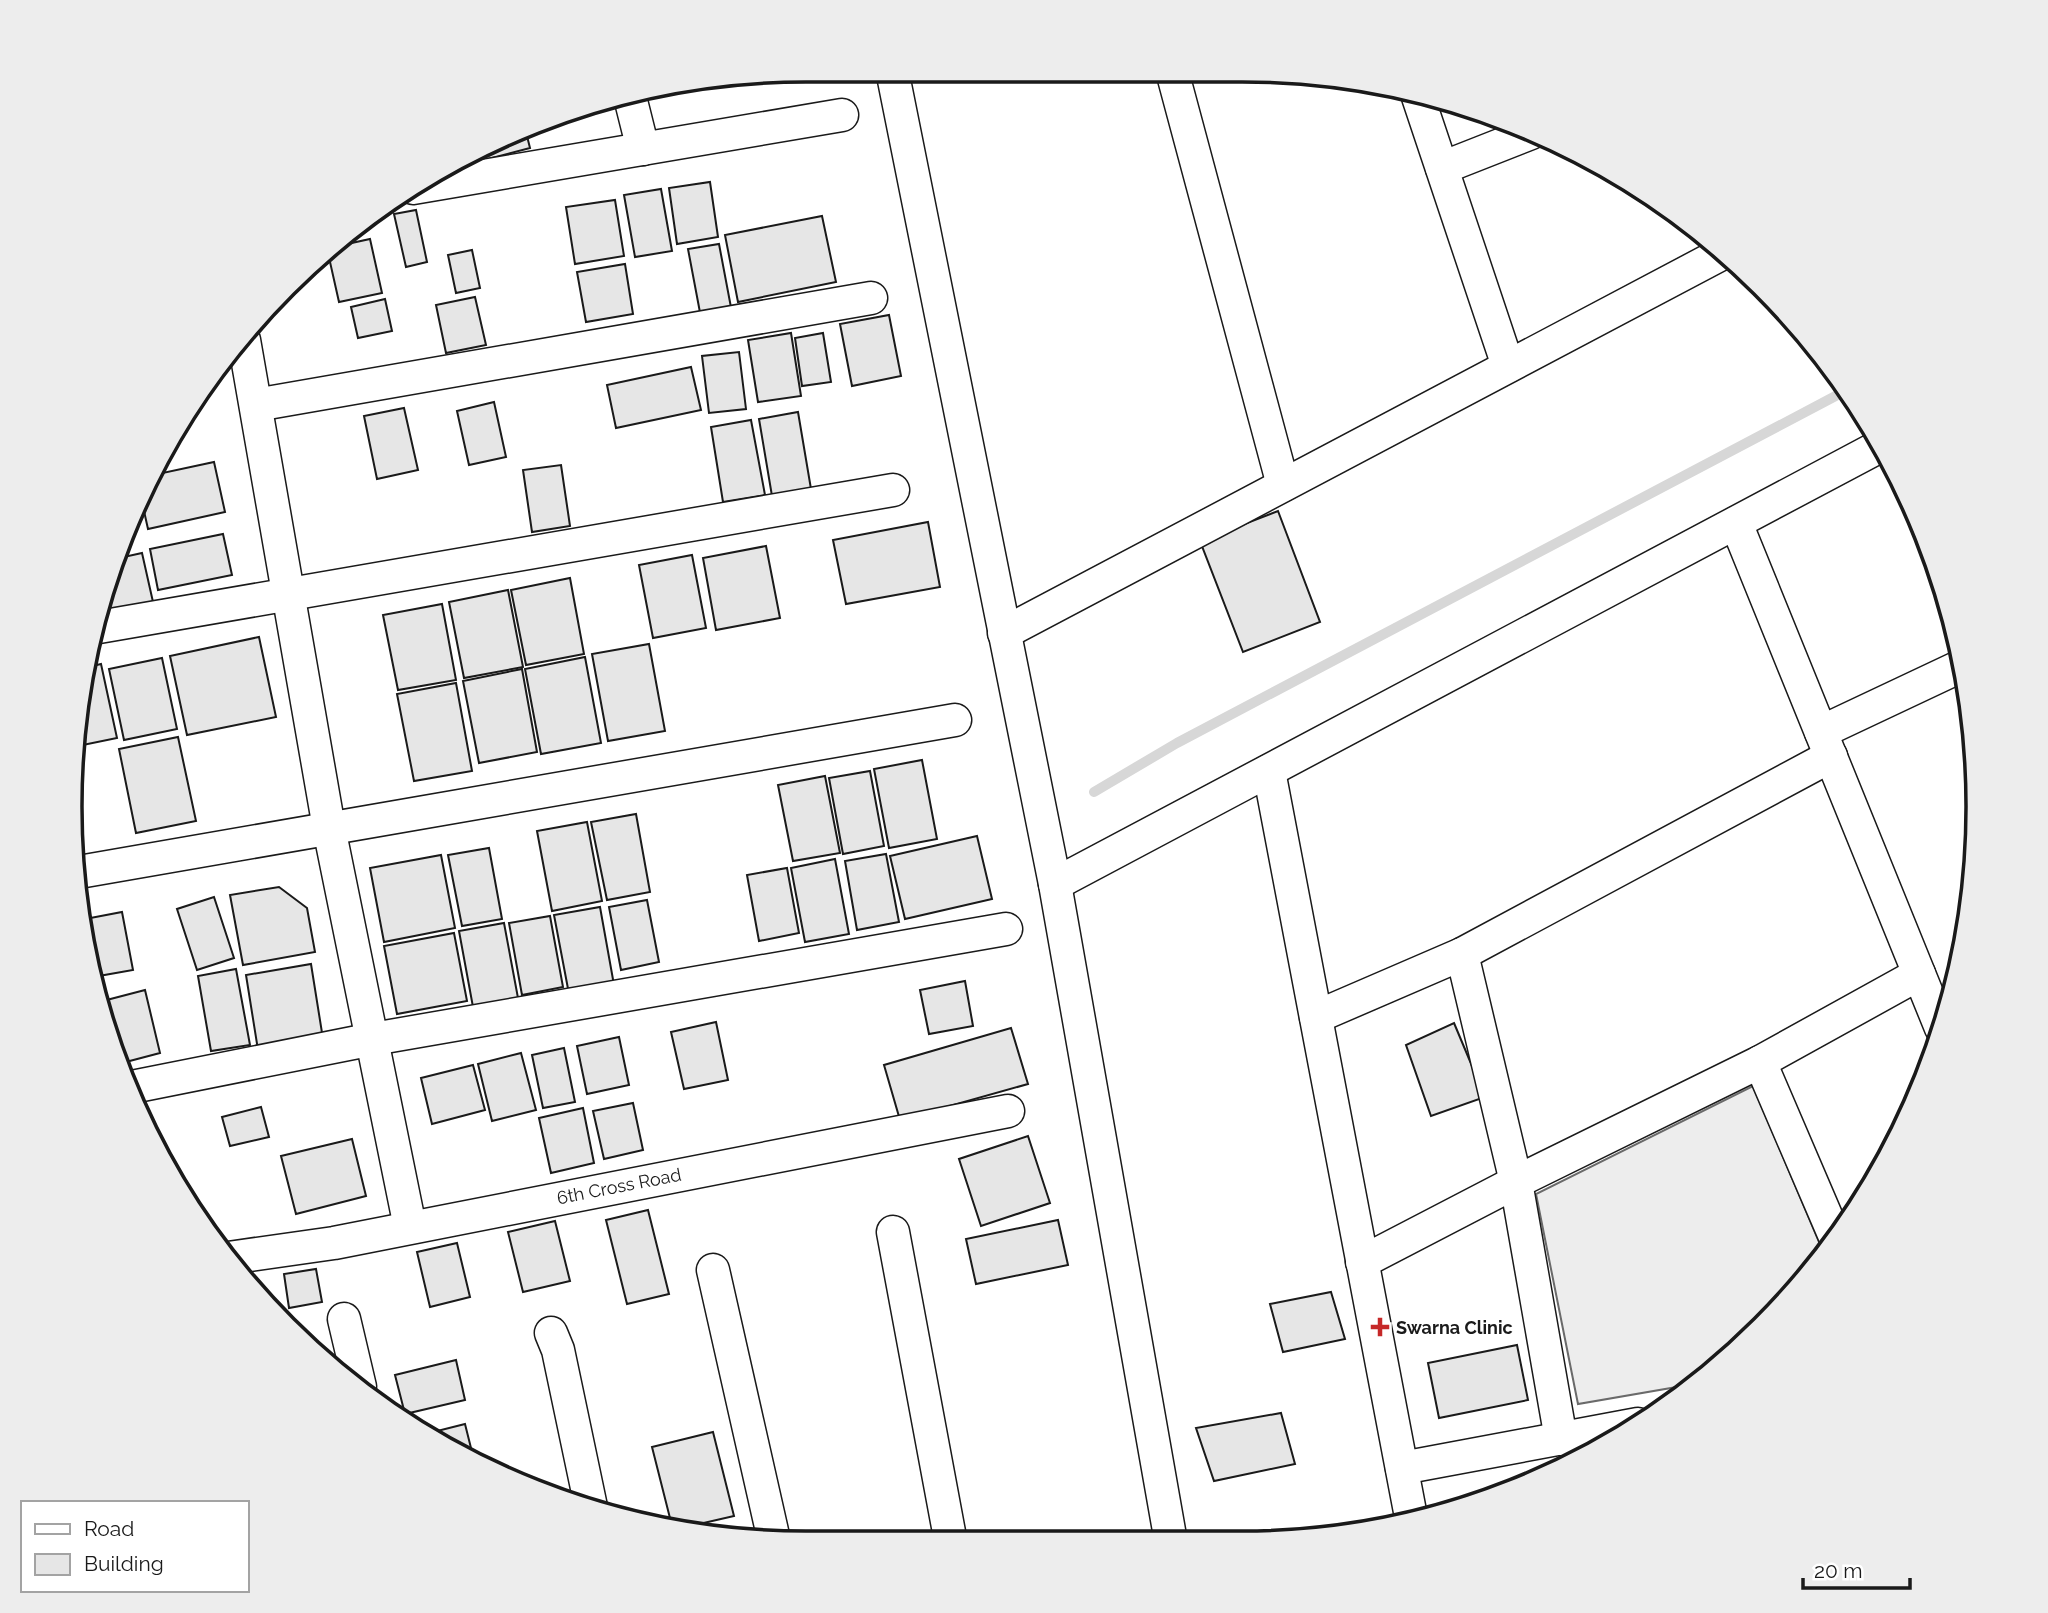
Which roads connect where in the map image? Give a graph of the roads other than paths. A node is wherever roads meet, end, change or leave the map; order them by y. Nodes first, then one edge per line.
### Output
1 (894, 82) edge
2 (1175, 82) edge
3 (632, 104) edge
4 (1421, 105) edge
5 (842, 115) dead end
6 (1520, 137) edge
7 (643, 149) junction
8 (1442, 168) junction
9 (436, 184) edge
10 (1714, 258) edge
11 (871, 298) dead end
12 (246, 349) edge
13 (1508, 366) junction
14 (256, 405) junction
15 (1872, 450) edge
16 (1283, 485) junction
17 (892, 490) dead end
18 (1736, 523) junction
19 (289, 594) junction
20 (105, 626) edge
21 (1004, 633) junction
22 (1953, 671) edge
23 (955, 720) dead end
24 (1826, 744) junction
25 (1269, 771) junction
26 (329, 828) junction
27 (85, 871) edge
28 (1055, 884) junction
29 (1006, 929) dead end
30 (1462, 954) junction
31 (1920, 974) junction
32 (1935, 1013) edge
33 (1316, 1017) junction
34 (373, 1039) junction
35 (1760, 1062) junction
36 (138, 1086) edge
37 (1008, 1111) dead end
38 (1516, 1182) junction
39 (410, 1227) junction
40 (1831, 1227) edge
41 (893, 1232) dead end
42 (240, 1256) edge
43 (1362, 1262) junction
44 (713, 1270) dead end
45 (344, 1319) dead end
46 (551, 1333) dead end
47 (357, 1374) edge
48 (1613, 1429) edge
49 (1561, 1438) junction
50 (1402, 1468) junction
51 (589, 1497) edge
52 (1410, 1511) edge
53 (772, 1530) edge
54 (949, 1531) edge
55 (1169, 1531) edge

1 - 21 street
2 - 16 street
3 - 7 street
4 - 8 street
5 - 7 street
6 - 8 street
7 - 9 street
8 - 13 street
10 - 13 street
11 - 14 street
12 - 14 street
13 - 16 street
14 - 19 street
15 - 18 street
16 - 21 street
17 - 19 street
18 - 24 street
18 - 25 street
19 - 20 street
19 - 26 street
21 - 28 street
22 - 24 street
23 - 26 street
24 - 30 street
24 - 31 street
25 - 28 street
25 - 33 street
26 - 27 street
26 - 34 street
28 - 55 street
29 - 34 street
30 - 33 street
30 - 38 street
31 - 32 street
31 - 35 street
33 - 43 street
34 - 36 street
34 - 39 street
35 - 38 street
35 - 40 street
37 - 39 street, 6th Cross Road
38 - 43 street
38 - 49 street
39 - 42 street, 6th Cross Road
41 - 54 street
43 - 50 street
44 - 53 street
45 - 47 street
46 - 51 street
48 - 49 street
49 - 50 street
50 - 52 street

